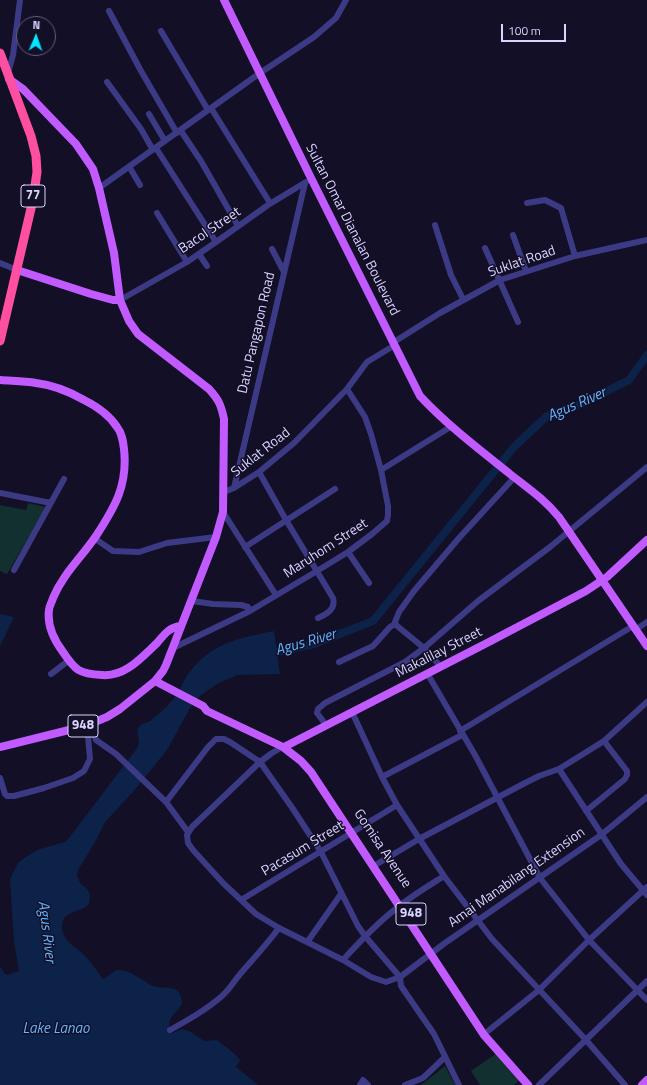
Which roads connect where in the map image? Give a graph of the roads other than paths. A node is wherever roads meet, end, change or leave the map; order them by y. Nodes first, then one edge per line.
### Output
1 (20, 0) edge
2 (224, 0) edge
3 (346, 0) edge
4 (109, 11) dead end
5 (161, 31) dead end
6 (0, 53) edge
7 (260, 73) junction
8 (8, 77) junction
9 (107, 82) dead end
10 (210, 109) junction
11 (149, 114) dead end
12 (179, 132) junction
13 (166, 141) junction
14 (154, 149) junction
15 (130, 168) junction
16 (308, 180) junction
17 (140, 185) dead end
18 (99, 188) junction
19 (270, 203) junction
20 (527, 203) dead end
21 (157, 213) dead end
22 (435, 225) dead end
23 (238, 226) junction
24 (513, 235) dead end
25 (647, 240) edge
26 (216, 242) junction
27 (485, 248) dead end
28 (272, 249) dead end
29 (199, 254) junction
30 (575, 256) junction
31 (187, 262) junction
32 (0, 263) edge
33 (207, 266) dead end
34 (17, 270) junction
35 (526, 271) junction
36 (284, 272) junction
37 (500, 280) junction
38 (463, 299) junction
39 (120, 300) junction
40 (518, 322) dead end
41 (0, 341) edge
42 (394, 343) junction
43 (0, 380) edge
44 (347, 389) junction
45 (452, 426) junction
46 (647, 467) edge
47 (381, 470) junction
48 (259, 472) junction
49 (512, 478) junction
50 (64, 479) dead end
51 (234, 488) junction
52 (335, 489) dead end
53 (224, 492) junction
54 (0, 493) edge
55 (51, 503) junction
56 (223, 512) junction
57 (286, 520) junction
58 (568, 531) junction
59 (216, 537) junction
60 (94, 538) junction
61 (647, 540) edge
62 (245, 547) junction
63 (348, 552) junction
64 (14, 570) dead end
65 (317, 571) junction
66 (602, 581) junction
67 (369, 583) dead end
68 (276, 595) junction
69 (192, 601) junction
70 (250, 611) junction
71 (318, 618) dead end
72 (647, 622) edge
73 (395, 624) junction
74 (181, 626) junction
75 (634, 628) junction
76 (647, 646) edge
77 (173, 648) junction
78 (424, 648) junction
79 (68, 660) junction
80 (339, 662) dead end
81 (441, 667) junction
82 (427, 673) junction
83 (51, 674) dead end
84 (155, 681) junction
85 (647, 702) edge
86 (352, 712) junction
87 (88, 725) junction
88 (326, 725) junction
89 (461, 733) junction
90 (604, 741) junction
91 (284, 746) junction
92 (0, 747) edge
93 (260, 762) junction
94 (559, 769) junction
95 (382, 777) junction
96 (0, 778) edge
97 (647, 797) edge
98 (497, 798) junction
99 (166, 802) junction
100 (397, 805) junction
101 (586, 811) junction
102 (353, 832) junction
103 (188, 834) junction
104 (601, 834) junction
105 (419, 839) junction
106 (321, 852) junction
107 (377, 864) junction
108 (444, 876) junction
109 (540, 878) junction
110 (646, 890) edge
111 (341, 894) junction
112 (241, 900) junction
113 (401, 905) junction
114 (478, 921) junction
115 (279, 928) junction
116 (365, 936) junction
117 (590, 940) junction
118 (308, 941) junction
119 (433, 952) junction
120 (343, 960) junction
121 (400, 977) junction
122 (647, 981) edge
123 (539, 990) junction
124 (638, 990) junction
125 (647, 1000) edge
126 (170, 1030) dead end
127 (488, 1031) junction
128 (586, 1040) junction
129 (445, 1057) junction
130 (647, 1080) edge
131 (405, 1085) edge
132 (459, 1085) edge
133 (528, 1085) edge
134 (534, 1085) edge
135 (539, 1085) edge
136 (625, 1085) edge
137 (642, 1085) edge

1 - 8 street
2 - 7 main road, Sultan Omar Dianalan Boulevard
3 - 7 street
4 - 12 street
5 - 10 street
6 - 8 highway, 77
7 - 10 street
7 - 16 main road, Sultan Omar Dianalan Boulevard
8 - 18 main road
8 - 34 highway, 77
9 - 14 street
10 - 12 street
10 - 19 street
11 - 13 street
12 - 13 street
12 - 23 street
13 - 14 street
14 - 15 street
14 - 26 street
15 - 17 street
15 - 18 street
16 - 19 street, Bacol Street
16 - 36 street, Datu Pangapon Road
16 - 42 main road, Sultan Omar Dianalan Boulevard
18 - 39 main road
19 - 23 street, Bacol Street
20 - 30 street
21 - 31 street
22 - 38 street
23 - 26 street, Bacol Street
24 - 35 street
25 - 30 street, Suklat Road
26 - 29 street, Bacol Street
27 - 37 street
28 - 36 street
29 - 31 street, Bacol Street
29 - 33 street
30 - 35 street, Suklat Road
31 - 39 street, Bacol Street
32 - 34 street
34 - 39 main road
34 - 41 highway, 77
35 - 37 street, Suklat Road
36 - 51 street, Datu Pangapon Road
37 - 38 street, Suklat Road
37 - 40 street
38 - 42 street, Suklat Road
39 - 53 main road
42 - 44 street, Suklat Road
42 - 45 main road, Sultan Omar Dianalan Boulevard
43 - 60 main road
44 - 47 street, Maruhom Street
44 - 48 street, Suklat Road
45 - 47 street
45 - 49 main road, Sultan Omar Dianalan Boulevard
46 - 58 street
47 - 63 street, Maruhom Street
48 - 51 street, Suklat Road
48 - 57 street
49 - 58 main road, Sultan Omar Dianalan Boulevard
49 - 73 street
50 - 55 street
51 - 53 street, Suklat Road
52 - 57 street
53 - 56 main road
54 - 55 street
55 - 64 street
56 - 59 main road
56 - 62 street
57 - 62 street
57 - 65 street
58 - 66 main road, Sultan Omar Dianalan Boulevard
58 - 78 street
59 - 60 street
59 - 69 main road
60 - 79 main road
61 - 66 main road, Makalilay Street
62 - 68 street
63 - 65 street, Maruhom Street
63 - 67 street
65 - 68 street, Maruhom Street
65 - 71 street
66 - 75 main road, Sultan Omar Dianalan Boulevard
66 - 81 main road, Makalilay Street
68 - 70 street, Maruhom Street
69 - 70 street
69 - 74 main road
70 - 77 street, Maruhom Street
72 - 75 street
73 - 78 street
73 - 80 street
74 - 77 main road
74 - 79 main road
75 - 76 main road, Sultan Omar Dianalan Boulevard
75 - 89 street
77 - 84 main road
78 - 81 street
78 - 88 street
79 - 83 street
81 - 82 main road, Makalilay Street
82 - 86 main road, Makalilay Street
82 - 89 street
84 - 87 main road, 948
84 - 91 main road, Gomisa Avenue / 948
85 - 90 street
86 - 88 main road, Makalilay Street
86 - 95 street
87 - 92 main road, 948
87 - 96 street
87 - 99 street
88 - 91 main road, Makalilay Street
89 - 95 street
89 - 98 street
90 - 94 street
90 - 101 street
91 - 93 street
91 - 102 main road, Gomisa Avenue / 948
93 - 99 street
93 - 103 street
93 - 106 street
94 - 98 street
94 - 101 street
95 - 100 street
97 - 104 street, Amai Manabilang Extension
98 - 105 street
98 - 109 street
99 - 103 street
100 - 102 street, Pacasum Street
100 - 105 street
101 - 104 street
102 - 106 street, Pacasum Street
102 - 107 main road, Gomisa Avenue / 948
102 - 113 main road, Gomisa Avenue / 948
103 - 112 street
104 - 109 street, Amai Manabilang Extension
104 - 110 street
105 - 107 street
105 - 108 street
106 - 111 street
106 - 112 street, Pacasum Street
107 - 113 main road, Gomisa Avenue / 948
108 - 113 street
108 - 114 street
109 - 114 street, Amai Manabilang Extension
109 - 117 street
110 - 117 street
111 - 116 street
111 - 118 street
112 - 115 street
113 - 116 street
113 - 119 main road, Gomisa Avenue / 948
114 - 119 street, Amai Manabilang Extension
114 - 123 street
115 - 118 street
115 - 126 street
116 - 120 street
116 - 121 street
117 - 123 street
117 - 124 street
118 - 120 street
119 - 121 street, Amai Manabilang Extension
119 - 127 main road, Gomisa Avenue / 948
119 - 133 main road, Gomisa Avenue / 948
120 - 121 street
121 - 129 street
122 - 124 street
123 - 127 street
123 - 128 street
124 - 125 street
124 - 128 street
127 - 134 main road, Gomisa Avenue / 948
128 - 135 street
128 - 136 street
129 - 131 street
129 - 132 street
130 - 137 main road

